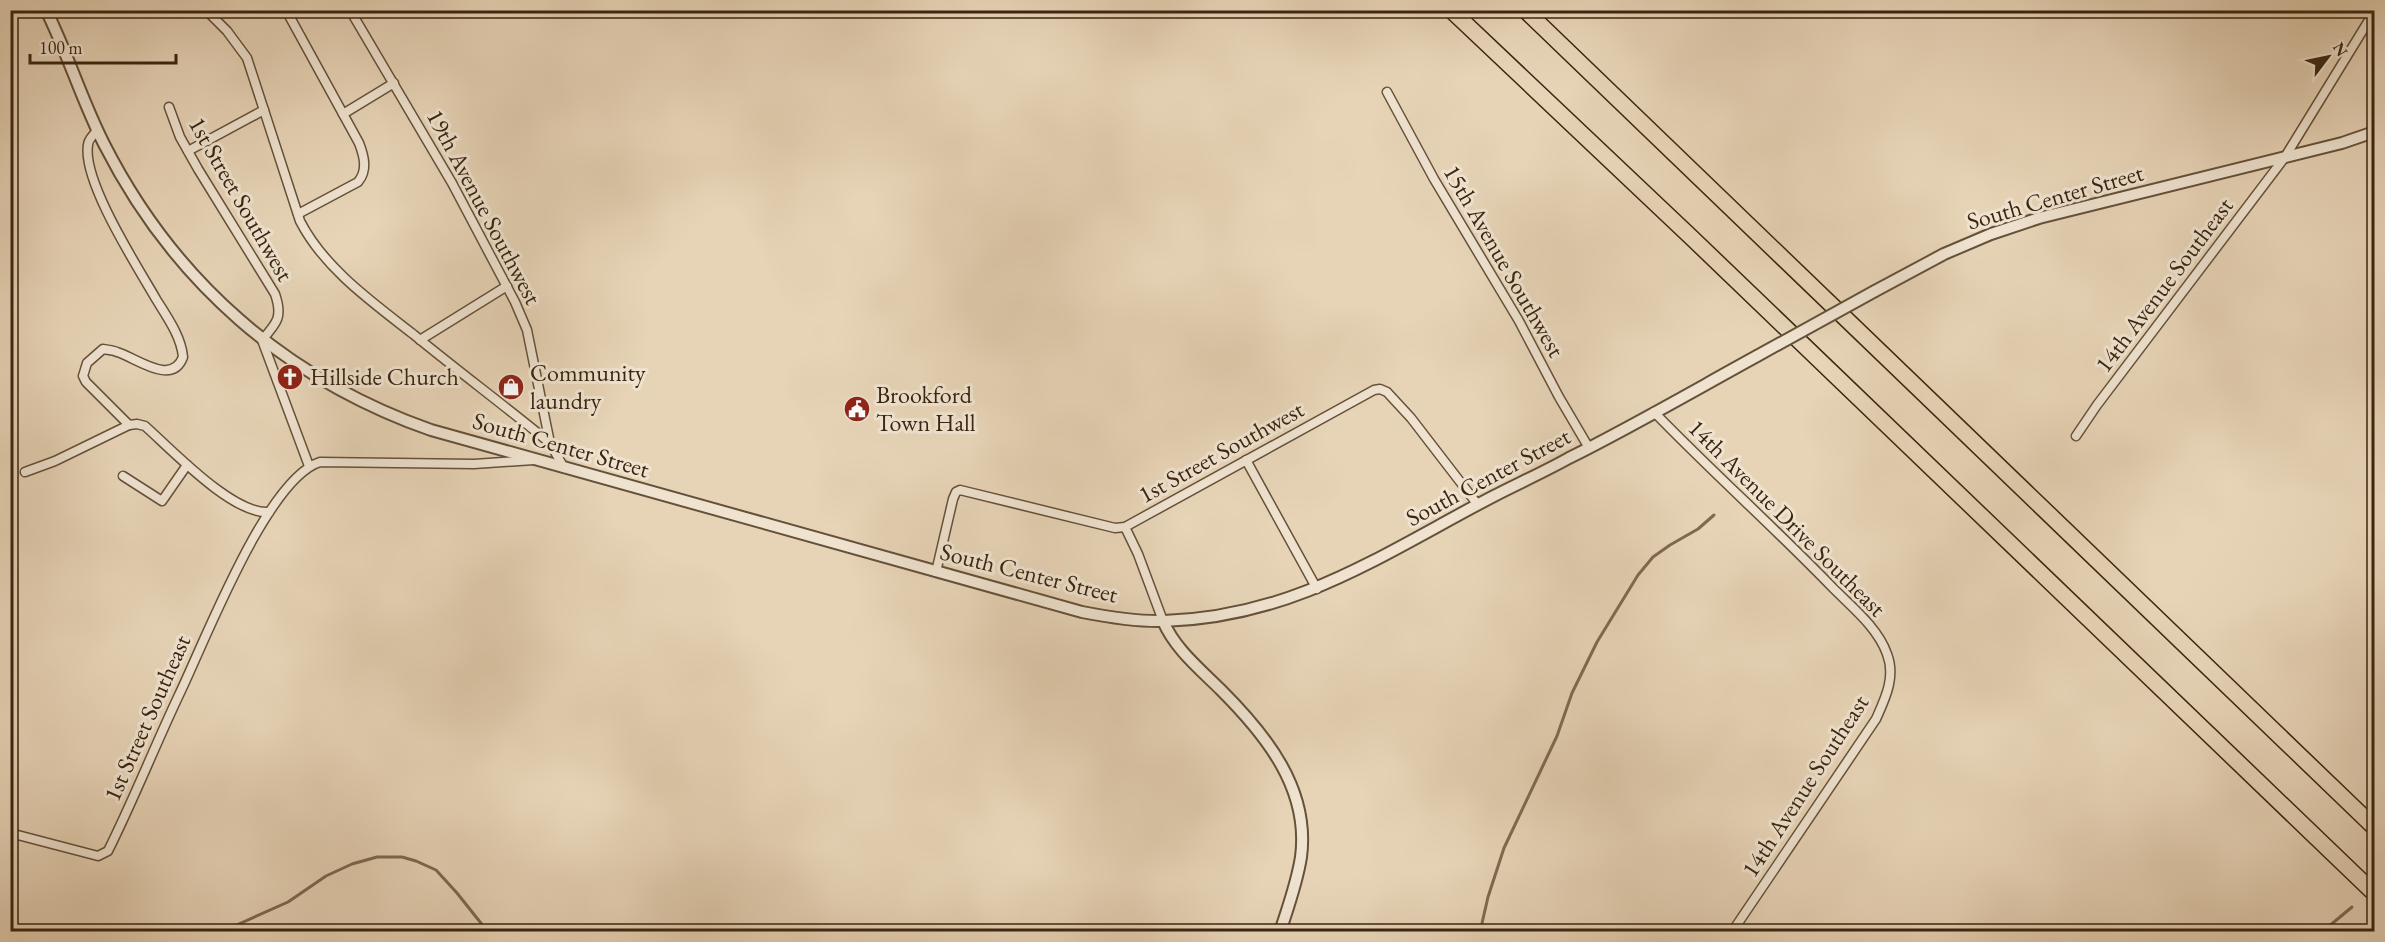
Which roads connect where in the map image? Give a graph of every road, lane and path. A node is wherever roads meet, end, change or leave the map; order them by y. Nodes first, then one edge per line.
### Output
1 (46, 10) edge
2 (206, 10) edge
3 (286, 10) edge
4 (350, 10) edge
5 (1451, 10) edge
6 (1525, 10) edge
7 (2374, 12) edge
8 (394, 83) junction
9 (1387, 92) dead end
10 (169, 107) dead end
11 (264, 110) junction
12 (343, 114) junction
13 (97, 130) junction
14 (2374, 132) edge
15 (188, 151) junction
16 (2285, 157) junction
17 (298, 214) junction
18 (507, 286) junction
19 (262, 340) junction
20 (420, 340) junction
21 (1654, 412) junction
22 (129, 425) junction
23 (2076, 436) dead end
24 (550, 443) junction
25 (1589, 447) junction
26 (534, 460) junction
27 (1246, 460) junction
28 (187, 465) junction
29 (309, 466) junction
30 (564, 468) junction
31 (25, 472) dead end
32 (123, 476) dead end
33 (1478, 505) junction
34 (269, 512) junction
35 (1125, 527) junction
36 (936, 572) junction
37 (1317, 589) junction
38 (1163, 621) junction
39 (1888, 655) joint
40 (2374, 827) edge
41 (10, 833) edge
42 (2374, 893) edge
43 (1280, 932) edge
44 (1732, 932) edge

1 - 13 street, South Center Street
2 - 11 street
3 - 12 street
4 - 8 street, 19th Avenue Southwest
5 - 42 highway
6 - 40 highway
7 - 16 street, 14th Avenue Southeast
8 - 12 street
8 - 18 street, 19th Avenue Southwest
9 - 25 street, 15th Avenue Southwest
10 - 15 street, 1st Street Southwest
11 - 15 street
11 - 17 street
12 - 17 street
13 - 19 street, South Center Street
13 - 22 street
14 - 16 street, South Center Street
15 - 19 street, 1st Street Southwest
16 - 21 street, South Center Street, bridge
16 - 23 street, 14th Avenue Southeast
17 - 20 street
18 - 20 street
18 - 24 street, 19th Avenue Southwest
19 - 26 street, South Center Street
19 - 29 street
20 - 24 street
21 - 25 street, South Center Street
21 - 39 street, 14th Avenue Drive Southeast
22 - 28 street
22 - 31 street
24 - 30 street, 19th Avenue Southwest
25 - 33 street, South Center Street
26 - 29 street
26 - 30 street, South Center Street
27 - 33 street, 1st Street Southwest
27 - 35 street, 1st Street Southwest
27 - 37 street
28 - 32 street
28 - 34 street
29 - 34 street, 1st Street Southeast
30 - 36 street, South Center Street
33 - 37 street, South Center Street
34 - 41 street, 1st Street Southeast
35 - 36 street
35 - 38 street
36 - 38 street, South Center Street
37 - 38 street, South Center Street
38 - 43 street
39 - 44 street, 14th Avenue Southeast

